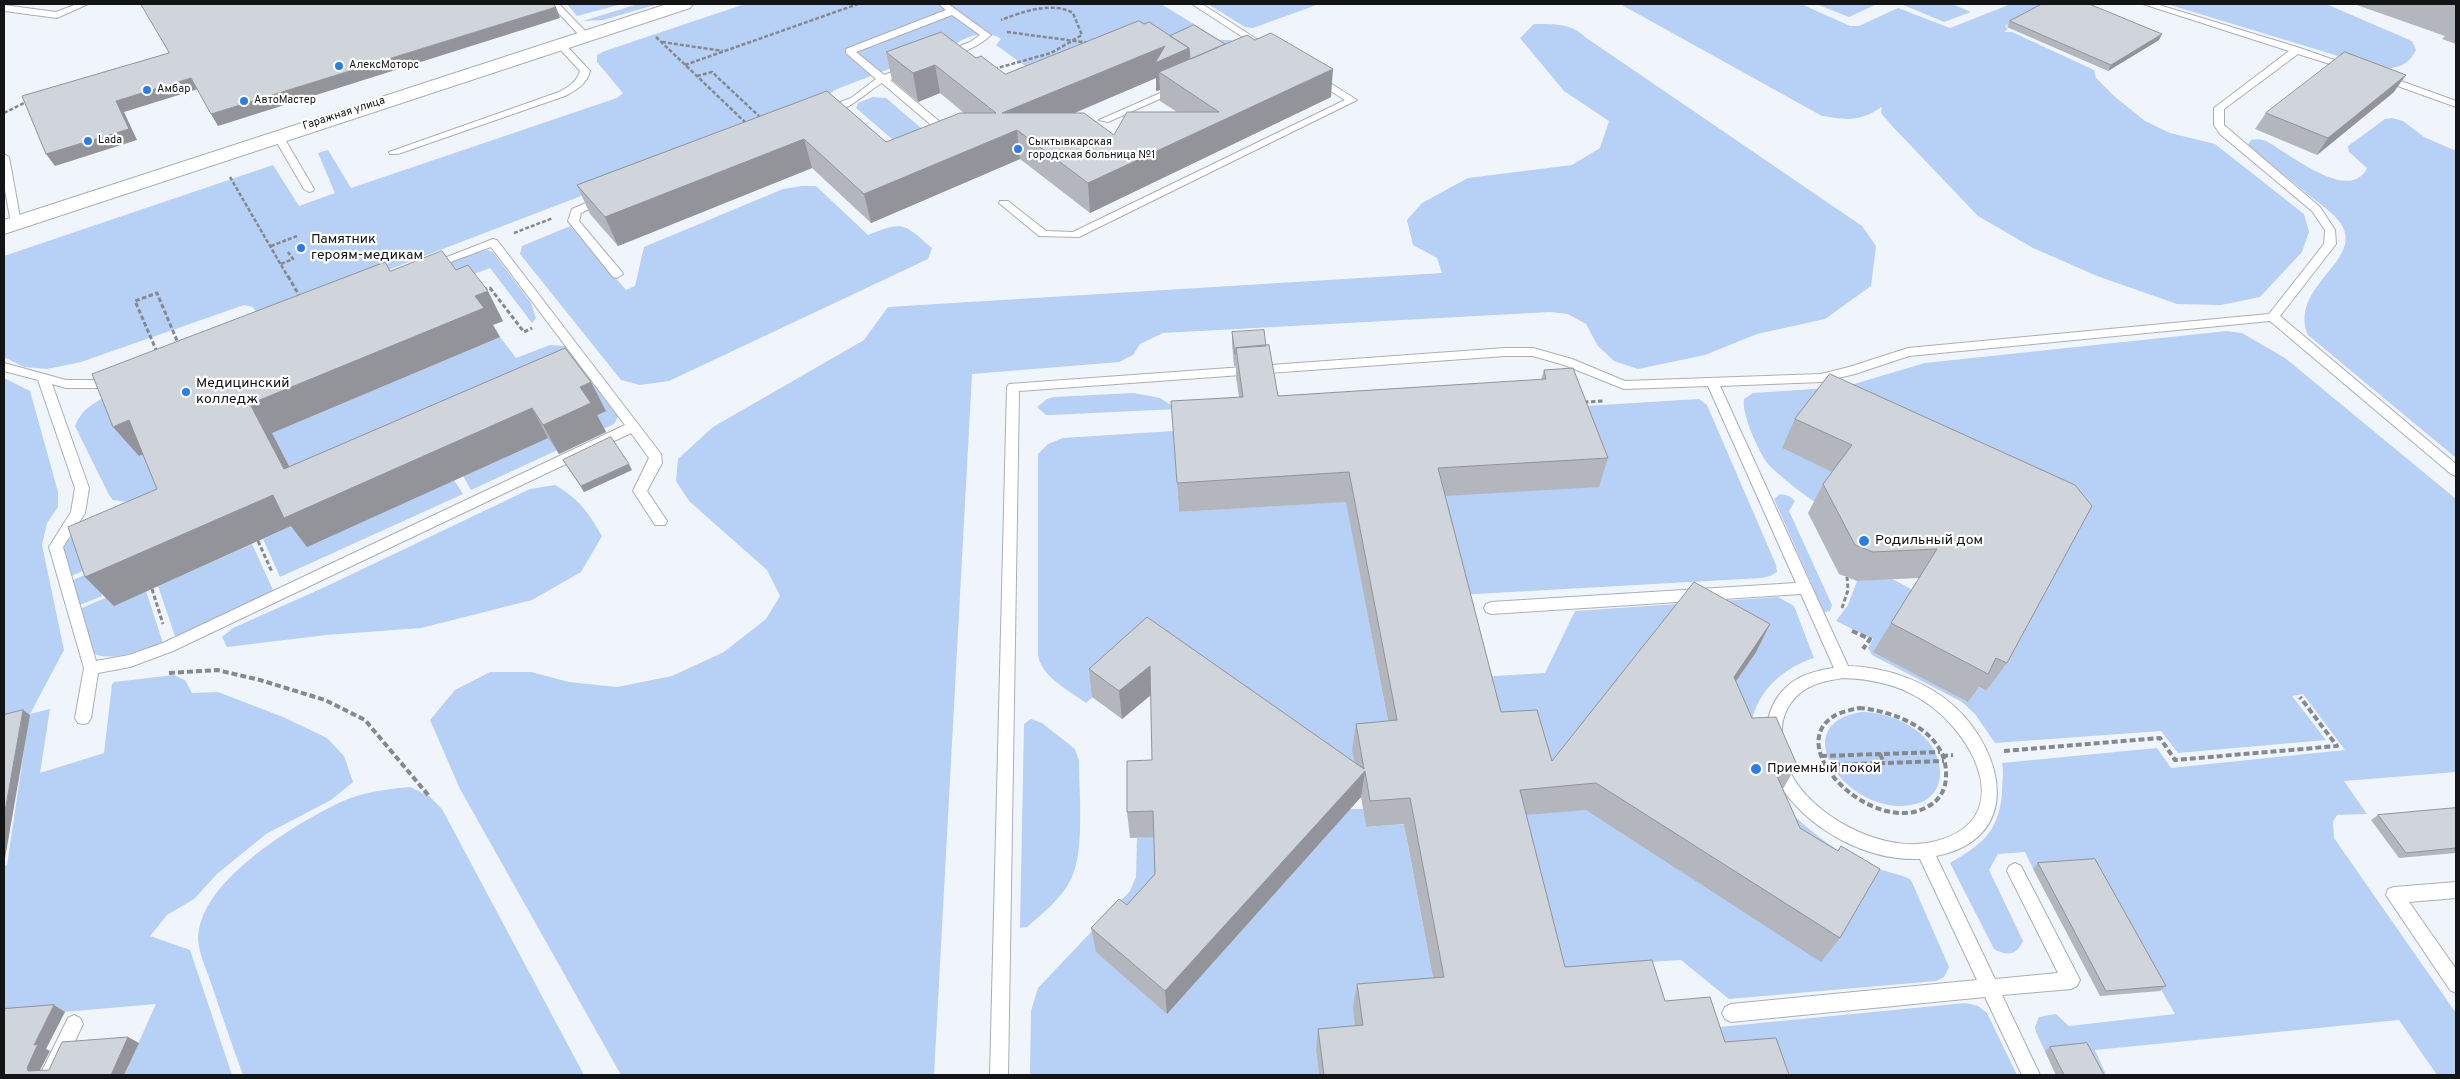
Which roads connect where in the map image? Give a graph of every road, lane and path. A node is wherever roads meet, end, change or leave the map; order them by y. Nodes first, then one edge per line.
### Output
1 (84, 4) edge
2 (554, 4) edge
3 (684, 4) edge
4 (858, 4) edge
5 (944, 4) edge
6 (1196, 4) edge
7 (2147, 4) edge
8 (4, 8) edge
9 (953, 11) junction
10 (976, 28) junction
11 (654, 34) dead end
12 (585, 36) junction
13 (661, 41) junction
14 (1076, 41) junction
15 (1095, 43) edge
16 (560, 44) junction
17 (958, 50) junction
18 (2297, 50) junction
19 (723, 51) junction
20 (1259, 52) edge
21 (933, 60) edge
22 (685, 65) junction
23 (916, 66) edge
24 (2359, 70) edge
25 (986, 71) joint
26 (1310, 74) edge
27 (697, 76) junction
28 (2377, 76) edge
29 (882, 79) junction
30 (1184, 85) edge
31 (32, 99) edge
32 (2456, 104) edge
33 (4, 113) edge
34 (818, 115) edge
35 (1104, 120) dead end
36 (768, 125) edge
37 (753, 130) edge
38 (278, 136) junction
39 (936, 144) edge
40 (394, 152) dead end
41 (4, 157) edge
42 (230, 176) dead end
43 (309, 188) dead end
44 (611, 195) edge
45 (1004, 203) dead end
46 (581, 208) junction
47 (10, 225) edge
48 (297, 236) dead end
49 (493, 242) junction
50 (270, 246) junction
51 (288, 252) dead end
52 (281, 264) junction
53 (421, 269) edge
54 (617, 274) dead end
55 (482, 291) edge
56 (305, 304) edge
57 (2273, 317) junction
58 (552, 320) junction
59 (182, 352) edge
60 (160, 360) edge
61 (4, 367) edge
62 (43, 377) junction
63 (127, 382) edge
64 (1712, 382) junction
65 (1605, 400) dead end
66 (1577, 402) edge
67 (633, 427) junction
68 (2456, 471) edge
69 (660, 520) dead end
70 (88, 526) edge
71 (63, 536) junction
72 (258, 541) edge
73 (1805, 588) junction
74 (152, 589) dead end
75 (282, 594) junction
76 (1491, 608) dead end
77 (170, 646) junction
78 (91, 668) junction
79 (1843, 672) junction
80 (166, 673) dead end
81 (2300, 697) dead end
82 (83, 718) dead end
83 (1940, 752) junction
84 (1982, 753) junction
85 (1880, 754) junction
86 (1821, 756) junction
87 (1944, 760) junction
88 (1884, 763) junction
89 (1824, 766) junction
90 (429, 796) dead end
91 (1925, 851) junction
92 (2015, 871) dead end
93 (2456, 890) edge
94 (2456, 984) edge
95 (1989, 988) junction
96 (1731, 1013) dead end
97 (74, 1024) dead end
98 (49, 1075) edge
99 (999, 1075) edge
100 (2031, 1075) edge

1 - 8 lane
2 - 12 lane
3 - 12 street, Гаражная улица
4 - 19 path
5 - 9 lane
6 - 20 lane
7 - 18 lane
9 - 10 lane
9 - 29 lane
10 - 14 path
10 - 14 path
10 - 17 lane
11 - 13 path
12 - 16 street, Гаражная улица
13 - 19 path
13 - 22 path
14 - 15 path
14 - 25 path
16 - 38 street, Гаражная улица
16 - 40 lane
17 - 21 lane
17 - 25 lane
18 - 24 lane
18 - 57 lane
19 - 22 path
22 - 27 path
23 - 29 lane
26 - 45 lane
27 - 36 path
27 - 37 path
28 - 32 lane
29 - 34 lane
29 - 39 lane
30 - 35 lane
31 - 33 path
38 - 43 lane
38 - 47 street, Гаражная улица
41 - 47 lane
42 - 50 path
44 - 46 lane
46 - 49 path
46 - 54 lane
48 - 50 path
49 - 53 lane
49 - 58 lane
50 - 52 path
51 - 52 path
52 - 56 path
55 - 58 path
57 - 64 lane
57 - 68 lane
58 - 67 lane
59 - 60 path
61 - 62 lane
62 - 63 lane
62 - 71 lane
64 - 73 lane
64 - 99 lane
65 - 66 path
67 - 69 lane
67 - 75 lane
70 - 71 lane
71 - 78 lane
72 - 75 path
73 - 76 lane
73 - 79 lane
74 - 77 path
75 - 77 lane
77 - 78 lane
78 - 82 lane
79 - 84 lane
79 - 91 lane
80 - 90 path
81 - 84 path
83 - 85 path
83 - 86 path
83 - 87 path
84 - 91 lane
85 - 86 path
85 - 88 path
86 - 89 path
87 - 88 path
87 - 89 path
88 - 89 path
91 - 95 lane
92 - 95 lane
93 - 94 lane
95 - 96 lane
95 - 100 lane
97 - 98 lane

